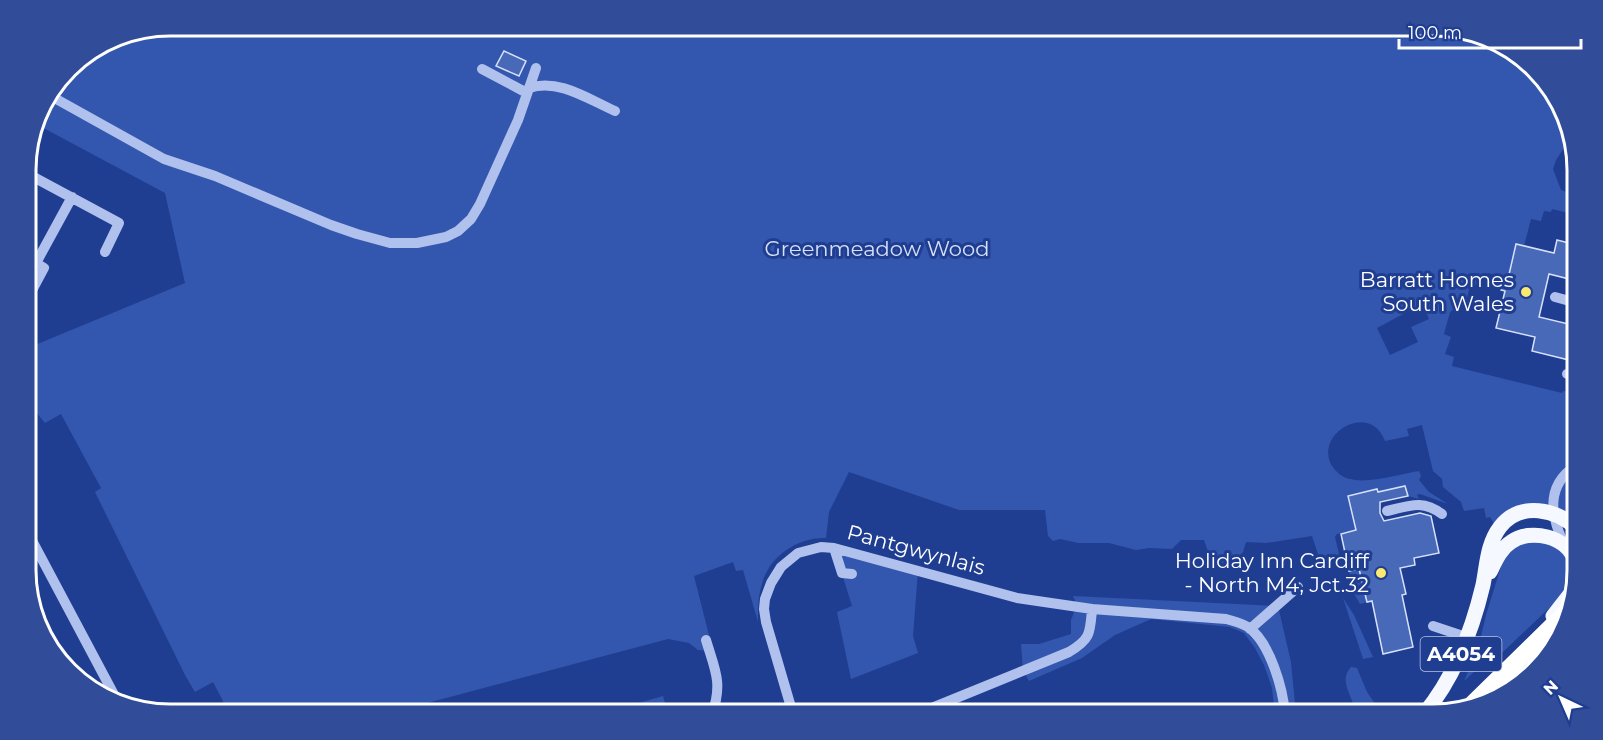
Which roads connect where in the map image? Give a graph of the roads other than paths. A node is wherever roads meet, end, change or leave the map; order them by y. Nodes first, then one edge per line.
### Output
1 (536, 68) dead end
2 (482, 69) dead end
3 (528, 91) junction
4 (57, 99) edge
5 (615, 111) dead end
6 (36, 177) edge
7 (72, 197) junction
8 (105, 252) dead end
9 (36, 263) edge
10 (36, 263) edge
11 (36, 283) edge
12 (1555, 297) dead end
13 (1567, 300) edge
14 (1567, 472) edge
15 (1387, 511) dead end
16 (1442, 514) dead end
17 (1552, 514) junction
18 (1567, 520) edge
19 (1565, 546) junction
20 (36, 548) edge
21 (834, 548) junction
22 (1567, 549) edge
23 (852, 574) dead end
24 (1483, 586) junction
25 (1298, 587) dead end
26 (1562, 606) edge
27 (1092, 609) junction
28 (1433, 626) dead end
29 (1555, 626) edge
30 (1250, 628) junction
31 (1466, 637) junction
32 (706, 640) dead end
33 (1526, 659) edge
34 (112, 691) edge
35 (1487, 692) edge
36 (716, 704) edge
37 (791, 704) edge
38 (942, 704) edge
39 (1284, 704) edge
40 (1431, 704) edge

1 - 3 street
2 - 3 street
3 - 4 street
3 - 5 street
6 - 7 street
7 - 8 street
7 - 10 street
9 - 11 street
12 - 13 street
14 - 17 street
15 - 16 street
17 - 18 main road, A4054
17 - 19 street
17 - 24 main road, A4054
19 - 22 main road, A4054
19 - 24 main road, A4054
20 - 34 street
21 - 23 street
21 - 27 street, Pantgwynlais
21 - 37 street, Pantgwynlais
24 - 31 main road, A4054
25 - 30 street
26 - 33 main road, A4054
27 - 30 street, Pantgwynlais
27 - 38 street
28 - 31 street
29 - 33 highway
30 - 39 street
31 - 40 main road, A4054
32 - 36 street
33 - 35 highway

